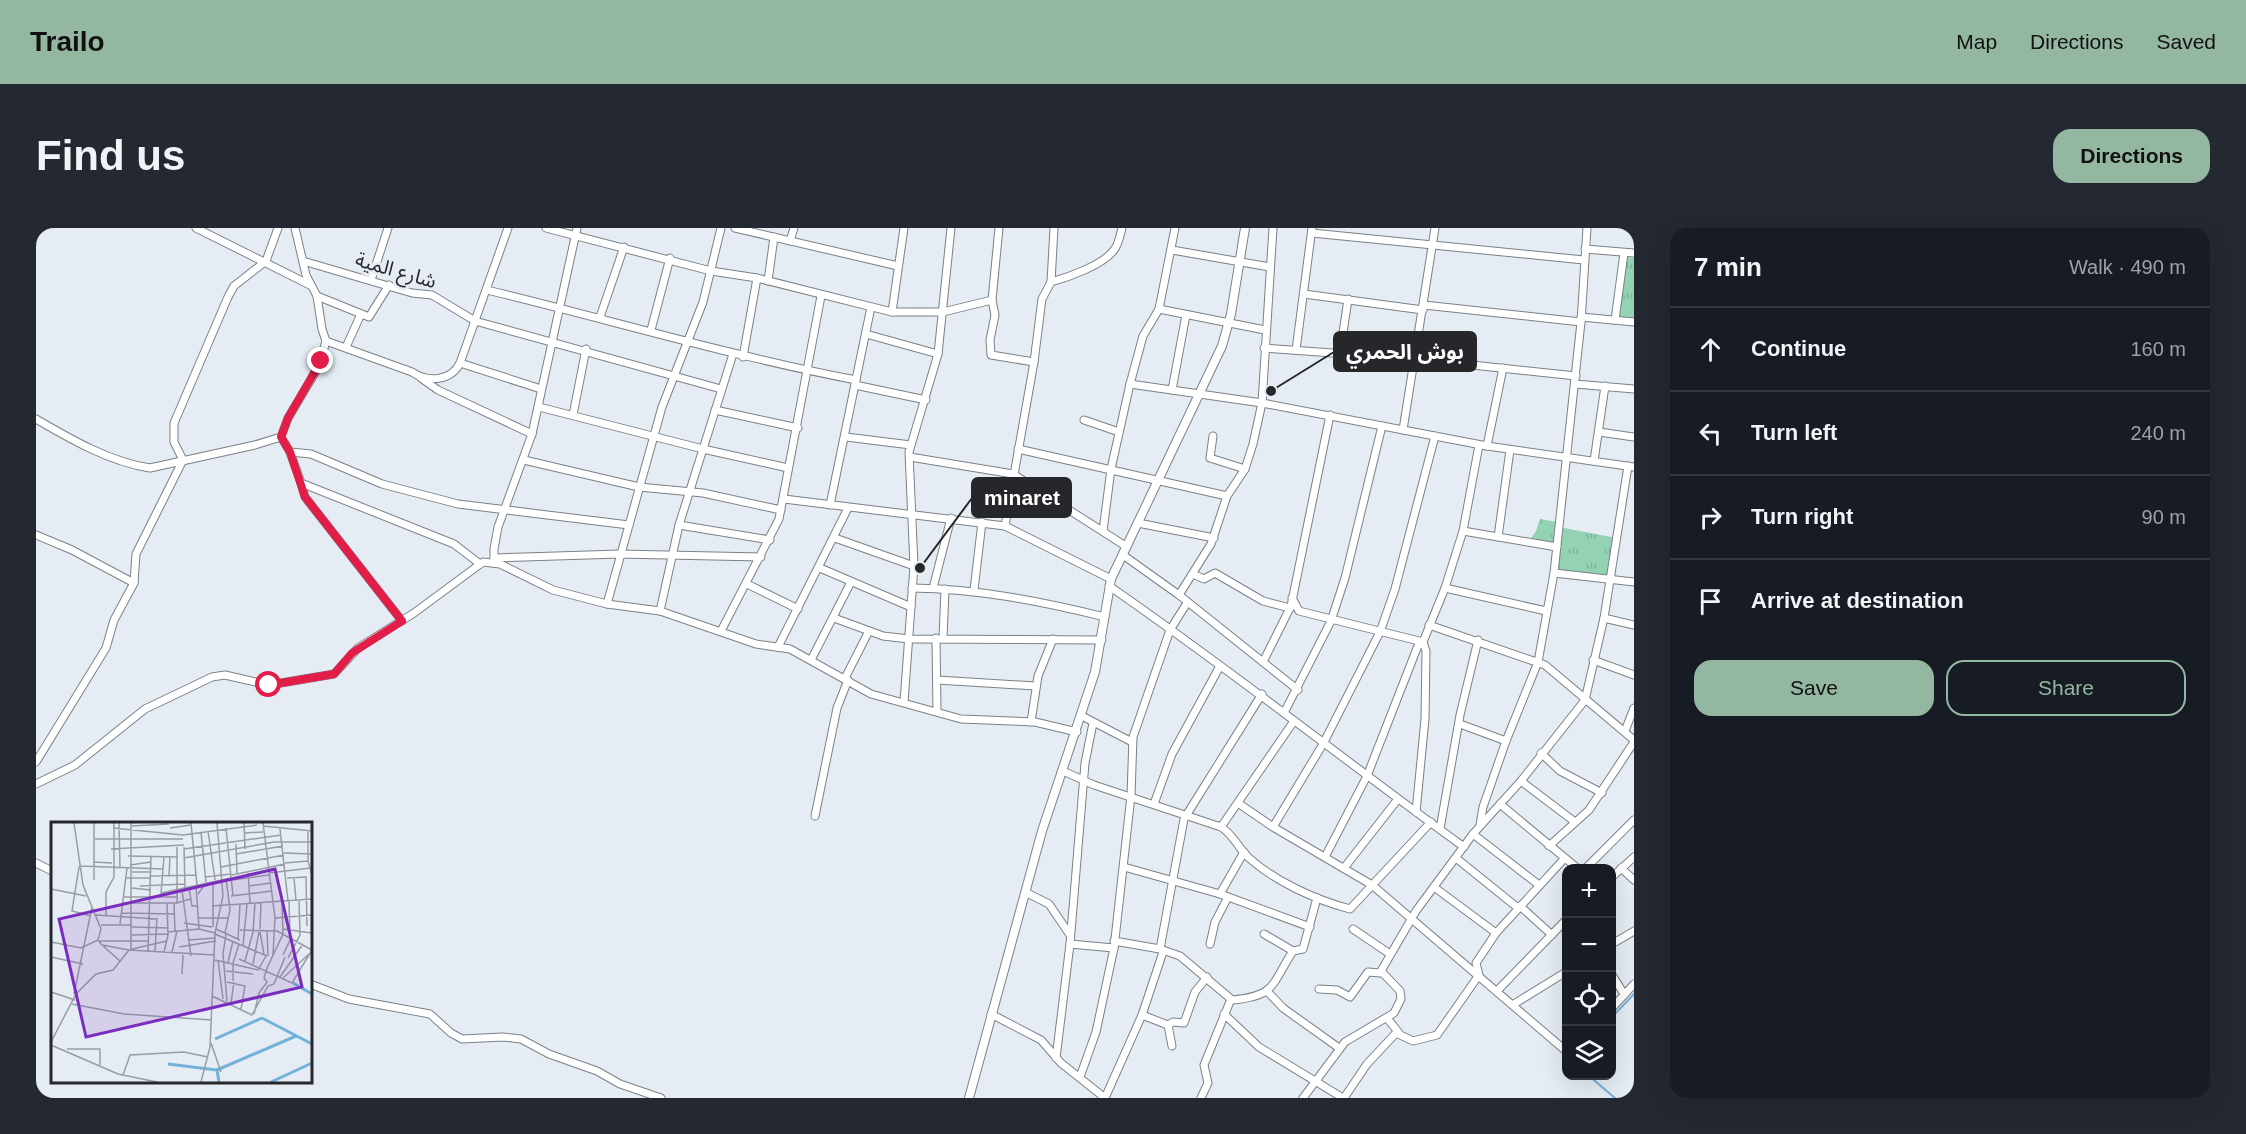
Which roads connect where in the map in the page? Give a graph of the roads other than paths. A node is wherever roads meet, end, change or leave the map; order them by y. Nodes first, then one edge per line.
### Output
1 (196, 228) edge
2 (278, 228) edge
3 (295, 228) edge
4 (388, 228) edge
5 (508, 228) edge
6 (546, 228) edge
7 (721, 228) edge
8 (735, 228) edge
9 (794, 228) edge
10 (904, 228) edge
11 (951, 228) edge
12 (999, 228) edge
13 (1054, 228) edge
14 (1122, 228) edge
15 (1175, 228) edge
16 (1245, 228) edge
17 (1273, 228) edge
18 (1435, 228) edge
19 (1587, 228) edge
20 (576, 231) edge
21 (1312, 231) edge
22 (774, 237) junction
23 (790, 241) junction
24 (1432, 246) junction
25 (624, 247) junction
26 (1585, 249) junction
27 (1172, 250) junction
28 (1624, 252) junction
29 (1634, 253) edge
30 (670, 258) junction
31 (1584, 260) junction
32 (266, 261) junction
33 (303, 261) junction
34 (1240, 262) junction
35 (898, 266) junction
36 (1270, 267) junction
37 (711, 271) junction
38 (757, 278) junction
39 (370, 280) junction
40 (768, 281) junction
41 (1051, 282) junction
42 (310, 285) junction
43 (389, 285) junction
44 (487, 290) junction
45 (1304, 294) junction
46 (317, 296) junction
47 (821, 296) junction
48 (1348, 299) junction
49 (992, 300) junction
50 (559, 307) junction
51 (871, 307) junction
52 (1423, 308) junction
53 (1159, 309) junction
54 (892, 312) junction
55 (943, 312) junction
56 (361, 314) junction
57 (1186, 315) junction
58 (600, 317) junction
59 (1581, 319) junction
60 (1615, 320) junction
61 (475, 321) junction
62 (1634, 322) edge
63 (1229, 323) junction
64 (651, 330) junction
65 (1265, 330) junction
66 (866, 334) junction
67 (550, 340) junction
68 (326, 341) junction
69 (688, 343) junction
70 (346, 347) junction
71 (1264, 348) junction
72 (586, 349) junction
73 (1296, 350) junction
74 (1340, 353) junction
75 (733, 354) junction
76 (938, 354) junction
77 (743, 357) junction
78 (1416, 359) junction
79 (1034, 362) junction
80 (460, 363) junction
81 (1503, 368) junction
82 (806, 370) junction
83 (674, 376) junction
84 (421, 378) junction
85 (1575, 380) junction
86 (855, 382) junction
87 (1130, 384) junction
88 (1605, 386) junction
89 (721, 388) junction
90 (541, 389) junction
91 (1634, 389) edge
92 (1172, 390) junction
93 (1200, 394) junction
94 (926, 400) junction
95 (1262, 403) junction
96 (539, 407) junction
97 (716, 410) junction
98 (573, 415) junction
99 (1330, 415) junction
100 (36, 419) edge
101 (1084, 420) dead end
102 (1382, 426) junction
103 (798, 428) junction
104 (1403, 430) junction
105 (1119, 432) junction
106 (1599, 432) junction
107 (532, 435) junction
108 (654, 435) junction
109 (1213, 436) dead end
110 (1435, 436) junction
111 (281, 437) junction
112 (846, 437) junction
113 (1634, 437) edge
114 (1479, 444) junction
115 (911, 445) junction
116 (1487, 447) junction
117 (703, 449) junction
118 (1018, 449) junction
119 (1510, 450) junction
120 (290, 452) junction
121 (910, 457) junction
122 (1566, 458) junction
123 (183, 460) junction
124 (524, 460) junction
125 (1594, 461) junction
126 (1631, 466) edge
127 (788, 468) junction
128 (1111, 469) junction
129 (1245, 469) junction
130 (1012, 474) junction
131 (1158, 480) junction
132 (301, 483) junction
133 (639, 487) junction
134 (691, 492) junction
135 (1227, 496) junction
136 (784, 499) junction
137 (831, 505) junction
138 (505, 508) junction
139 (848, 508) junction
140 (781, 510) junction
141 (912, 514) junction
142 (951, 518) junction
143 (982, 522) junction
144 (1138, 523) junction
145 (629, 525) junction
146 (679, 525) junction
147 (1005, 526) junction
148 (1103, 531) junction
149 (1463, 531) junction
150 (36, 535) edge
151 (1498, 537) junction
152 (835, 538) junction
153 (1214, 538) junction
154 (770, 540) junction
155 (1557, 548) junction
156 (1125, 551) junction
157 (620, 554) junction
158 (672, 555) junction
159 (761, 557) junction
160 (494, 561) junction
161 (480, 564) junction
162 (914, 567) junction
163 (820, 568) junction
164 (1554, 573) junction
165 (1193, 574) junction
166 (1608, 580) junction
167 (851, 582) junction
168 (1634, 582) edge
169 (134, 583) junction
170 (1110, 583) junction
171 (747, 584) junction
172 (912, 588) junction
173 (933, 588) junction
174 (1445, 588) junction
175 (945, 589) junction
176 (974, 590) junction
177 (1179, 595) junction
178 (1292, 598) junction
179 (1187, 603) junction
180 (607, 604) junction
181 (911, 608) junction
182 (1290, 608) junction
183 (798, 609) junction
184 (660, 611) junction
185 (1546, 612) junction
186 (834, 618) junction
187 (1104, 618) junction
188 (1604, 618) junction
189 (402, 621) junction
190 (1331, 621) junction
191 (1429, 625) junction
192 (1634, 625) edge
193 (1170, 630) junction
194 (721, 631) junction
195 (869, 631) junction
196 (1380, 632) junction
197 (940, 638) junction
198 (909, 639) junction
199 (1053, 639) junction
200 (1102, 639) junction
201 (1478, 640) junction
202 (1421, 643) junction
203 (778, 647) junction
204 (812, 660) junction
205 (1593, 660) junction
206 (1263, 662) junction
207 (1538, 662) junction
208 (1220, 666) junction
209 (1634, 675) edge
210 (846, 679) junction
211 (937, 680) junction
212 (1035, 686) junction
213 (1298, 690) junction
214 (1262, 694) junction
215 (1585, 699) junction
216 (904, 702) junction
217 (1634, 708) edge
218 (937, 711) junction
219 (1284, 713) junction
220 (1082, 716) junction
221 (1631, 719) edge
222 (1294, 721) junction
223 (1031, 722) junction
224 (1093, 723) junction
225 (1460, 724) junction
226 (1625, 731) junction
227 (1077, 732) junction
228 (1506, 741) junction
229 (1634, 741) edge
230 (1132, 742) junction
231 (1323, 744) junction
232 (1541, 753) junction
233 (36, 762) edge
234 (1063, 771) junction
235 (1366, 776) junction
236 (1084, 780) junction
237 (1521, 781) junction
238 (36, 784) edge
239 (1602, 793) junction
240 (1131, 796) junction
241 (1398, 799) junction
242 (1238, 803) junction
243 (1154, 804) junction
244 (1500, 804) junction
245 (1416, 812) junction
246 (1186, 814) junction
247 (815, 816) dead end
248 (1634, 820) edge
249 (1431, 822) junction
250 (1575, 822) junction
251 (1480, 825) junction
252 (1221, 827) junction
253 (1273, 827) junction
254 (1440, 830) junction
255 (1473, 834) junction
256 (1549, 846) junction
257 (1464, 847) junction
258 (1244, 852) junction
259 (36, 856) edge
260 (1325, 857) junction
261 (1634, 857) edge
262 (1456, 858) junction
263 (1564, 859) junction
264 (36, 863) edge
265 (1571, 864) edge
266 (1590, 864) edge
267 (1124, 867) junction
268 (1344, 868) junction
269 (1621, 868) junction
270 (50, 870) edge
271 (1616, 872) edge
272 (1172, 879) junction
273 (1634, 880) edge
274 (1372, 885) junction
275 (1539, 885) junction
276 (1434, 888) junction
277 (1025, 892) junction
278 (1220, 894) junction
279 (1228, 897) junction
280 (1317, 898) junction
281 (1519, 907) junction
282 (1413, 918) junction
283 (1562, 924) edge
284 (1310, 927) junction
285 (1353, 929) dead end
286 (1634, 931) edge
287 (1496, 933) junction
288 (1264, 934) dead end
289 (1070, 935) junction
290 (1552, 935) junction
291 (1616, 941) edge
292 (1070, 944) junction
293 (1114, 944) junction
294 (1210, 944) dead end
295 (1161, 950) junction
296 (1293, 951) junction
297 (1390, 954) junction
298 (1380, 973) junction
299 (1562, 974) edge
300 (1479, 975) junction
301 (1206, 977) junction
302 (1616, 982) edge
303 (1634, 984) edge
304 (312, 985) edge
305 (1319, 989) dead end
306 (1267, 991) junction
307 (1497, 991) junction
308 (1624, 994) junction
309 (1232, 1000) junction
310 (1616, 1003) edge
311 (1514, 1004) junction
312 (991, 1014) junction
313 (1224, 1014) junction
314 (1142, 1015) junction
315 (1387, 1018) junction
316 (1168, 1026) junction
317 (1399, 1033) junction
318 (1172, 1046) dead end
319 (1562, 1047) edge
320 (1339, 1048) junction
321 (1056, 1058) junction
322 (1080, 1077) junction
323 (1315, 1079) junction
324 (661, 1098) edge
325 (969, 1098) edge
326 (1201, 1098) edge
327 (1303, 1098) edge
328 (1344, 1098) edge

1 - 32 street
2 - 32 street
3 - 33 street
4 - 39 street
5 - 44 street
6 - 20 street
7 - 37 street
8 - 22 street
9 - 23 street
10 - 35 street
11 - 55 street
12 - 49 street
13 - 41 street
14 - 41 street
15 - 27 street
16 - 34 street
17 - 36 street
18 - 24 street
19 - 26 street
20 - 25 street
20 - 50 street
21 - 24 street
21 - 45 street
22 - 23 street
22 - 40 street
23 - 35 street
24 - 31 street
24 - 52 street
25 - 30 street
25 - 58 street
26 - 28 street
26 - 31 street
27 - 34 street
27 - 53 street
28 - 29 street
28 - 60 street
30 - 37 street
30 - 64 street
31 - 59 street
32 - 42 street
32 - 123 street
33 - 39 street, شارع المية
33 - 42 street
34 - 36 street
34 - 63 street
35 - 54 street
36 - 65 street
37 - 38 street
37 - 69 street
38 - 40 street
38 - 77 street
39 - 43 street, شارع المية
40 - 47 street
41 - 79 street
42 - 46 street
43 - 56 street
43 - 61 street, شارع المية
44 - 50 street
44 - 61 street
45 - 48 street
45 - 73 street
46 - 56 street
46 - 68 street
47 - 51 street
47 - 82 street
48 - 52 street
48 - 74 street
49 - 55 street
49 - 79 street
50 - 58 street
50 - 67 street
51 - 54 street
51 - 66 street
52 - 59 street
52 - 78 street
53 - 57 street
53 - 87 street
54 - 55 street
55 - 76 street
56 - 70 street
57 - 63 street
57 - 92 street
58 - 64 street
59 - 60 street
59 - 85 street
60 - 62 street
61 - 67 street, شارع المية
61 - 80 street
63 - 65 street
63 - 93 street
64 - 69 street
65 - 71 street
66 - 76 street
66 - 86 street
67 - 72 street, شارع المية
67 - 90 street
68 - 70 street
68 - 111 street
69 - 75 street
69 - 83 street
70 - 84 street
71 - 73 street
71 - 95 street
72 - 83 street, شارع المية
72 - 98 street
73 - 74 street
74 - 78 street
75 - 77 street
75 - 89 street
76 - 94 street
77 - 82 street
78 - 81 street
78 - 104 street
79 - 118 street
80 - 84 street
80 - 90 street
81 - 85 street
81 - 116 street
82 - 86 street
82 - 103 street
83 - 89 street, شارع المية
83 - 108 street
84 - 107 street
85 - 88 street
85 - 122 street
86 - 94 street
86 - 112 street
87 - 92 street
87 - 105 street
88 - 91 street
88 - 106 street
89 - 97 street
90 - 96 street
92 - 93 street
93 - 95 street
93 - 131 street
94 - 115 street
95 - 99 street
95 - 129 street
96 - 98 street
96 - 107 street
97 - 103 street
97 - 117 street
98 - 108 street
99 - 102 street
99 - 178 street
100 - 123 street
101 - 105 street
102 - 104 street
102 - 190 street
103 - 127 street
104 - 110 street
105 - 128 street
106 - 113 street
106 - 125 street
107 - 124 street
108 - 117 street
108 - 133 street
109 - 129 street
110 - 114 street
110 - 196 street
111 - 120 street
111 - 123 street
112 - 115 street
112 - 137 street
114 - 116 street
114 - 149 street
115 - 121 street
116 - 119 street
117 - 127 street
117 - 134 street
118 - 128 street
118 - 130 street
119 - 122 street
119 - 151 street
120 - 132 street
120 - 138 street
121 - 130 street
121 - 141 street
122 - 125 street
122 - 155 street
123 - 169 street
124 - 133 street
124 - 138 street
125 - 126 street
126 - 166 street
127 - 136 street
128 - 131 street
128 - 148 street
129 - 135 street
130 - 147 street
130 - 148 street
131 - 135 street
131 - 144 street
132 - 161 street
132 - 189 street
133 - 134 street
133 - 145 street
134 - 140 street
134 - 146 street
135 - 153 street
136 - 137 street
136 - 140 street
137 - 139 street
138 - 145 street
138 - 160 street
139 - 141 street
139 - 152 street
140 - 154 street
141 - 142 street
141 - 162 street
142 - 143 street
142 - 173 street
143 - 147 street
143 - 176 street
144 - 153 street
144 - 156 street
145 - 157 street
146 - 154 street
146 - 158 street
147 - 170 street
148 - 156 street
149 - 151 street
149 - 174 street
150 - 169 street
151 - 155 street
152 - 162 street
152 - 163 street
153 - 165 street
154 - 159 street
155 - 164 street
156 - 170 street
156 - 177 street
157 - 158 street
157 - 160 street
157 - 180 street
158 - 159 street
158 - 184 street
159 - 171 street
160 - 161 street
160 - 180 street
161 - 189 street
162 - 172 street
163 - 167 street
163 - 183 street
164 - 166 street
164 - 185 street
165 - 177 street
165 - 182 street
166 - 168 street
166 - 188 street
167 - 181 street
167 - 186 street
169 - 233 street
170 - 187 street
170 - 193 street
171 - 183 street
171 - 194 street
172 - 173 street
172 - 181 street
173 - 175 street
174 - 185 street
174 - 191 street
175 - 176 street
175 - 197 street
176 - 187 street
177 - 179 street
178 - 182 street
178 - 190 street
179 - 193 street
179 - 206 street
180 - 184 street
181 - 198 street
182 - 206 street
183 - 203 street
184 - 194 street
185 - 207 street
186 - 195 street
186 - 204 street
187 - 200 street
188 - 192 street
188 - 205 street
189 - 238 street
190 - 196 street
190 - 213 street
191 - 201 street
191 - 202 street
193 - 208 street
193 - 230 street
194 - 203 street
195 - 198 street
195 - 210 street
196 - 202 street
196 - 231 street
197 - 198 street
197 - 199 street
197 - 211 street
198 - 216 street
199 - 200 street
199 - 212 street
200 - 220 street
201 - 207 street
201 - 225 street
202 - 235 street
202 - 245 street
203 - 204 street
204 - 210 street
205 - 209 street
205 - 215 street
206 - 213 street
207 - 215 street
207 - 228 street
208 - 214 street
208 - 243 street
210 - 216 street
210 - 247 street
211 - 212 street
211 - 218 street
212 - 223 street
213 - 219 street
214 - 219 street
214 - 246 street
215 - 226 street
215 - 232 street
216 - 218 street
217 - 221 street
218 - 223 street
219 - 222 street
220 - 224 street
220 - 227 street
221 - 226 street
222 - 231 street
222 - 242 street
223 - 227 street
224 - 230 street
224 - 236 street
225 - 228 street
225 - 254 street
226 - 229 street
227 - 234 street
228 - 251 street
229 - 239 street
230 - 240 street
231 - 235 street
231 - 253 street
232 - 237 street
232 - 239 street
234 - 236 street
234 - 277 street
235 - 241 street
235 - 260 street
236 - 240 street
236 - 289 street
237 - 244 street
237 - 250 street
239 - 250 street
240 - 243 street
240 - 267 street
241 - 245 street
241 - 268 street
242 - 252 street
242 - 253 street
243 - 246 street
244 - 251 street
244 - 256 street
245 - 249 street
246 - 252 street
246 - 272 street
248 - 266 street
249 - 254 street
249 - 274 street
250 - 256 street
251 - 255 street
252 - 258 street
253 - 260 street
254 - 257 street
255 - 257 street
255 - 275 street
256 - 263 street
257 - 262 street
258 - 278 street
258 - 280 street
259 - 270 street
260 - 268 street
261 - 269 street
262 - 276 street
262 - 281 street
263 - 265 street
263 - 275 street
264 - 270 street
267 - 272 street
267 - 293 street
268 - 274 street
269 - 271 street
269 - 273 street
272 - 278 street
272 - 295 street
274 - 280 street
274 - 282 street
275 - 281 street
276 - 282 street
276 - 287 street
277 - 289 street
277 - 312 street
278 - 279 street
279 - 284 street
279 - 294 street
280 - 284 street
281 - 287 street
281 - 290 street
282 - 297 street
282 - 300 street
283 - 290 street
284 - 296 street
285 - 297 street
286 - 291 street
287 - 300 street
288 - 296 street
289 - 292 street
290 - 307 street
292 - 293 street
292 - 321 street
293 - 295 street
293 - 322 street
295 - 301 street
295 - 314 street
296 - 306 street
297 - 298 street
298 - 305 street
298 - 315 street
299 - 311 street
300 - 307 street
300 - 317 street
301 - 309 street
301 - 316 street
302 - 308 street
303 - 308 street
304 - 324 street
306 - 309 street
306 - 320 street
307 - 311 street
308 - 310 street
309 - 313 street
311 - 319 street
312 - 321 street
312 - 325 street
313 - 323 street
313 - 326 street
314 - 316 street
314 - 322 street
315 - 317 street
315 - 320 street
316 - 318 street
317 - 328 street
320 - 323 street
321 - 322 street
323 - 327 street
323 - 328 street

